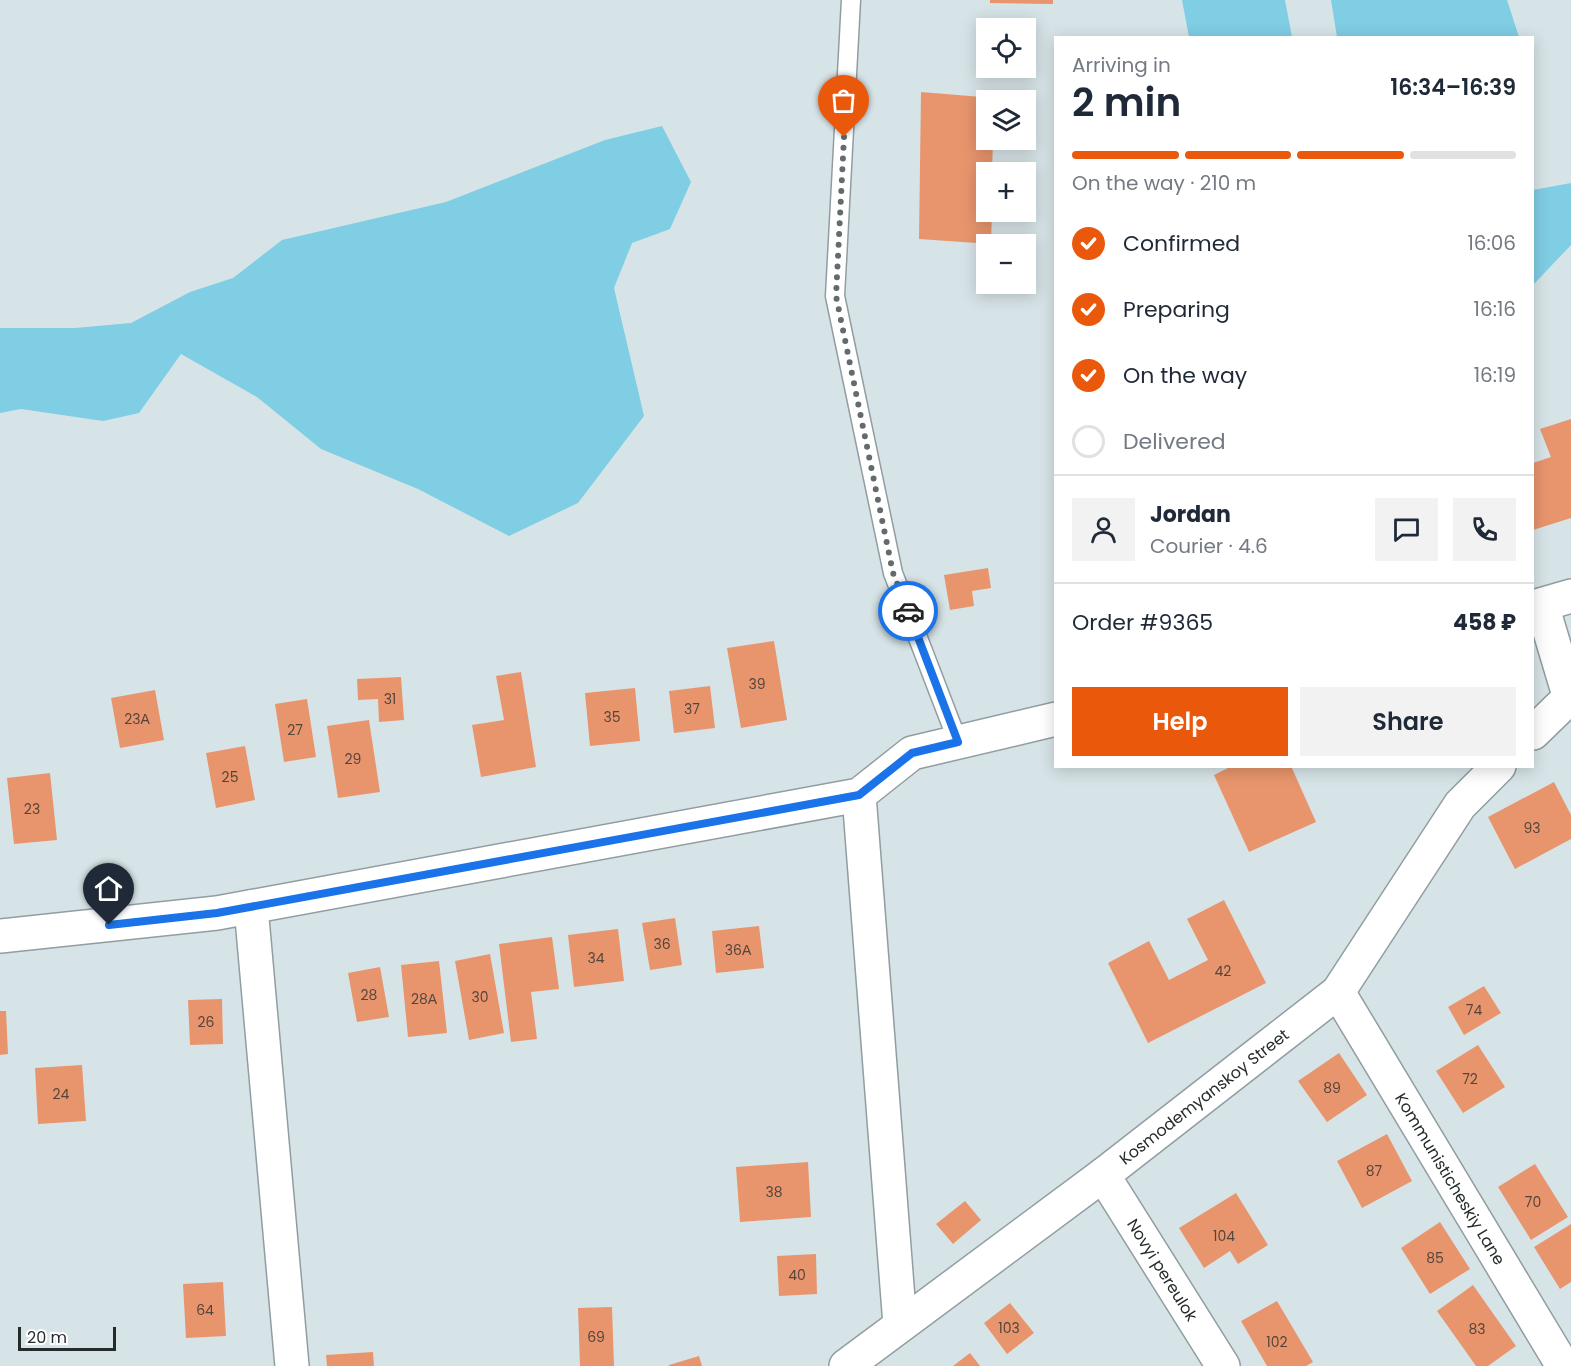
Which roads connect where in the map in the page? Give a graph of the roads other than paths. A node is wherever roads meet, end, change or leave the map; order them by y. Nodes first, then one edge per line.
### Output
1 (851, 0) edge
2 (1549, 603) edge
3 (1570, 700) edge
4 (1054, 719) edge
5 (1534, 732) edge
6 (958, 742) junction
7 (1497, 768) edge
8 (859, 795) junction
9 (251, 907) junction
10 (0, 936) edge
11 (1338, 992) junction
12 (1103, 1175) junction
13 (900, 1326) junction
14 (292, 1366) edge
15 (846, 1366) edge
16 (1223, 1366) edge
17 (1563, 1366) edge

1 - 6 lane
2 - 3 street
3 - 5 street
4 - 6 street
6 - 8 street
7 - 11 street, Kosmodemyanskoy Street
8 - 9 street
8 - 13 street
9 - 10 street
9 - 14 street
11 - 12 street, Kosmodemyanskoy Street
11 - 17 street, Kommunisticheskiy Lane
12 - 13 street, Kosmodemyanskoy Street
12 - 16 street, Novyi pereulok
13 - 15 street, Kosmodemyanskoy Street

